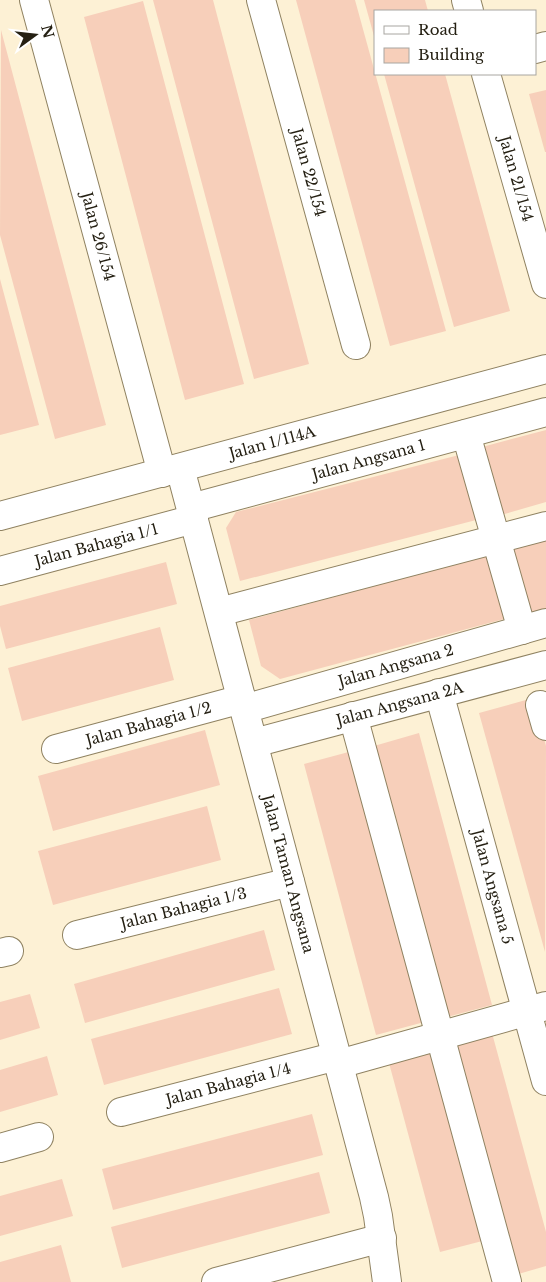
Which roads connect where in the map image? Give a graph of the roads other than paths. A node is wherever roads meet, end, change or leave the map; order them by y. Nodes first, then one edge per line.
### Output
1 (34, 0) edge
2 (261, 0) edge
3 (486, 75) edge
4 (546, 284) edge
5 (356, 345) dead end
6 (546, 368) edge
7 (546, 412) edge
8 (466, 434) junction
9 (171, 470) junction
10 (192, 514) junction
11 (0, 516) edge
12 (546, 526) edge
13 (496, 540) junction
14 (0, 571) edge
15 (219, 612) junction
16 (534, 627) edge
17 (546, 665) edge
18 (439, 694) junction
19 (243, 704) junction
20 (353, 716) junction
21 (254, 743) junction
22 (56, 749) dead end
23 (290, 882) junction
24 (77, 934) dead end
25 (536, 1008) edge
26 (440, 1035) junction
27 (338, 1060) junction
28 (546, 1081) edge
29 (121, 1112) dead end
30 (39, 1137) dead end
31 (0, 1148) edge
32 (382, 1238) junction
33 (216, 1282) edge
34 (387, 1282) edge
35 (507, 1282) edge

1 - 9 street, Jalan 26/154
2 - 5 street, Jalan 22/154
3 - 4 street, Jalan 21/154
6 - 9 street, Jalan 1/114A
7 - 8 street, Jalan Angsana 1
8 - 10 street, Jalan Angsana 1
8 - 13 street
9 - 10 street, Jalan Taman Angsana
9 - 11 street, Jalan 1/114A
10 - 14 street, Jalan Bahagia 1/1
10 - 15 street, Jalan Taman Angsana
12 - 13 street
13 - 15 street
13 - 16 street
15 - 19 street, Jalan Taman Angsana
16 - 19 street, Jalan Angsana 2
17 - 18 street, Jalan Angsana 2A
18 - 20 street, Jalan Angsana 2A
18 - 25 street, Jalan Angsana 5
19 - 21 street, Jalan Taman Angsana
19 - 22 street, Jalan Bahagia 1/2
20 - 21 street, Jalan Angsana 2A
20 - 26 street
21 - 23 street, Jalan Taman Angsana
23 - 24 street, Jalan Bahagia 1/3
23 - 27 street, Jalan Taman Angsana
25 - 26 street, Jalan Bahagia 1/4
25 - 28 street, Jalan Angsana 5
26 - 27 street, Jalan Bahagia 1/4
26 - 35 street
27 - 29 street, Jalan Bahagia 1/4
27 - 32 street, Jalan Taman Angsana
30 - 31 street
32 - 33 street
32 - 34 street, Jalan Taman Angsana

